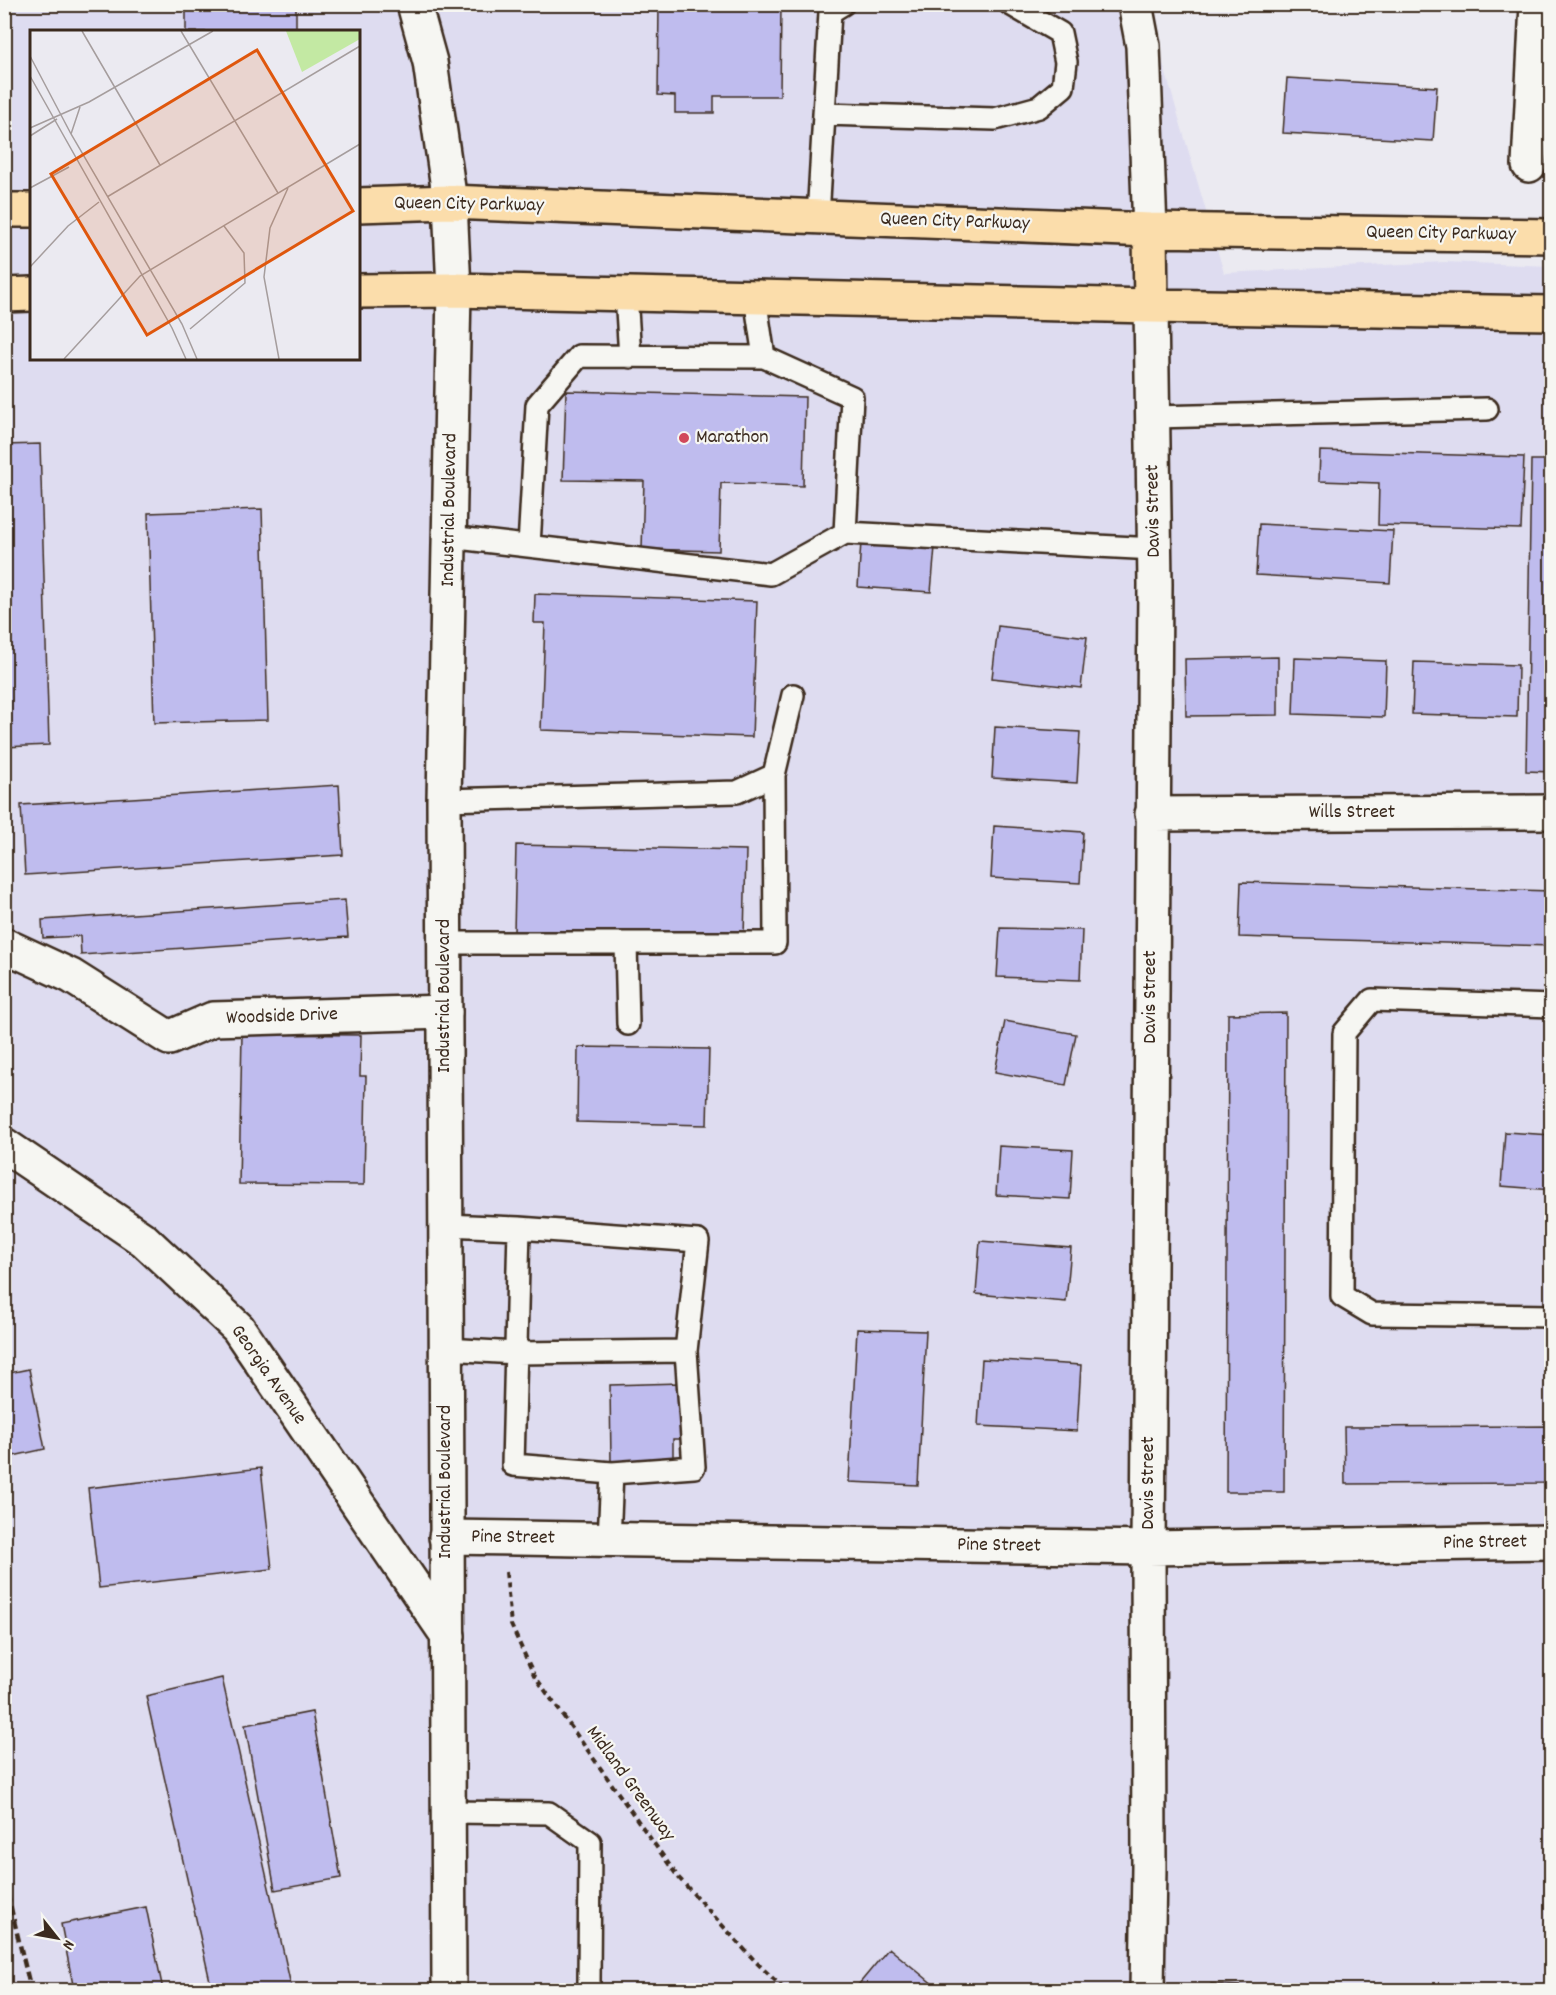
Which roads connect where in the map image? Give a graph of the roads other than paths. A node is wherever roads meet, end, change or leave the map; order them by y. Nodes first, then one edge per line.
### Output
1 (414, 4) edge
2 (843, 4) edge
3 (1010, 4) edge
4 (1135, 4) edge
5 (1537, 4) edge
6 (824, 114) junction
7 (1529, 165) dead end
8 (450, 202) junction
9 (360, 204) edge
10 (4, 210) edge
11 (30, 210) edge
12 (818, 217) junction
13 (1150, 230) junction
14 (1551, 236) edge
15 (454, 290) junction
16 (360, 291) edge
17 (30, 294) edge
18 (626, 294) junction
19 (4, 295) edge
20 (755, 297) junction
21 (1151, 306) junction
22 (1551, 313) edge
23 (630, 357) junction
24 (764, 357) junction
25 (1487, 410) dead end
26 (1153, 417) junction
27 (845, 533) junction
28 (449, 537) junction
29 (529, 546) junction
30 (1155, 549) junction
31 (793, 695) dead end
32 (774, 775) junction
33 (444, 800) junction
34 (1551, 812) edge
35 (1152, 814) junction
36 (445, 943) junction
37 (626, 944) junction
38 (4, 945) edge
39 (1551, 1006) edge
40 (445, 1012) junction
41 (628, 1024) dead end
42 (4, 1145) edge
43 (446, 1225) junction
44 (519, 1228) junction
45 (1551, 1316) edge
46 (446, 1349) junction
47 (686, 1352) junction
48 (516, 1353) junction
49 (612, 1473) junction
50 (447, 1537) junction
51 (609, 1540) junction
52 (1551, 1542) edge
53 (1148, 1548) junction
54 (448, 1636) junction
55 (448, 1812) junction
56 (589, 1982) dead end
57 (449, 1990) edge
58 (1147, 1990) edge

1 - 8 street, Industrial Boulevard
2 - 6 lane
3 - 6 lane
4 - 13 street, Davis Street
5 - 7 street
6 - 12 lane
8 - 9 main road, Queen City Parkway
8 - 12 main road, Queen City Parkway
8 - 15 street, Industrial Boulevard
10 - 11 main road
12 - 13 main road, Queen City Parkway
13 - 14 main road, Queen City Parkway
13 - 21 main road, Davis Street
15 - 16 main road
15 - 18 main road
15 - 28 street, Industrial Boulevard
17 - 19 main road
18 - 20 main road
18 - 23 lane
20 - 21 main road
20 - 24 lane
21 - 22 main road
21 - 26 street, Davis Street
23 - 24 lane
23 - 29 lane
24 - 27 lane
25 - 26 lane
26 - 30 street, Davis Street
27 - 29 lane
27 - 30 lane
28 - 29 lane
28 - 33 street, Industrial Boulevard
30 - 35 street, Davis Street
31 - 32 lane
32 - 33 lane
32 - 37 lane
33 - 36 street, Industrial Boulevard
34 - 35 street, Wills Street
35 - 53 street, Davis Street
36 - 37 lane
36 - 40 street, Industrial Boulevard
37 - 41 lane
38 - 40 street, Woodside Drive
39 - 45 lane
40 - 43 street, Industrial Boulevard
42 - 54 street, Georgia Avenue
43 - 44 lane
43 - 46 street, Industrial Boulevard
44 - 47 lane
44 - 48 lane
46 - 48 lane
46 - 50 street, Industrial Boulevard
47 - 48 lane
47 - 49 lane
48 - 49 lane
49 - 51 lane
50 - 51 street, Pine Street
50 - 54 street, Industrial Boulevard
51 - 53 street, Pine Street
52 - 53 street, Pine Street
53 - 58 street, Davis Street
54 - 55 street, Industrial Boulevard
55 - 56 lane
55 - 57 street, Industrial Boulevard

